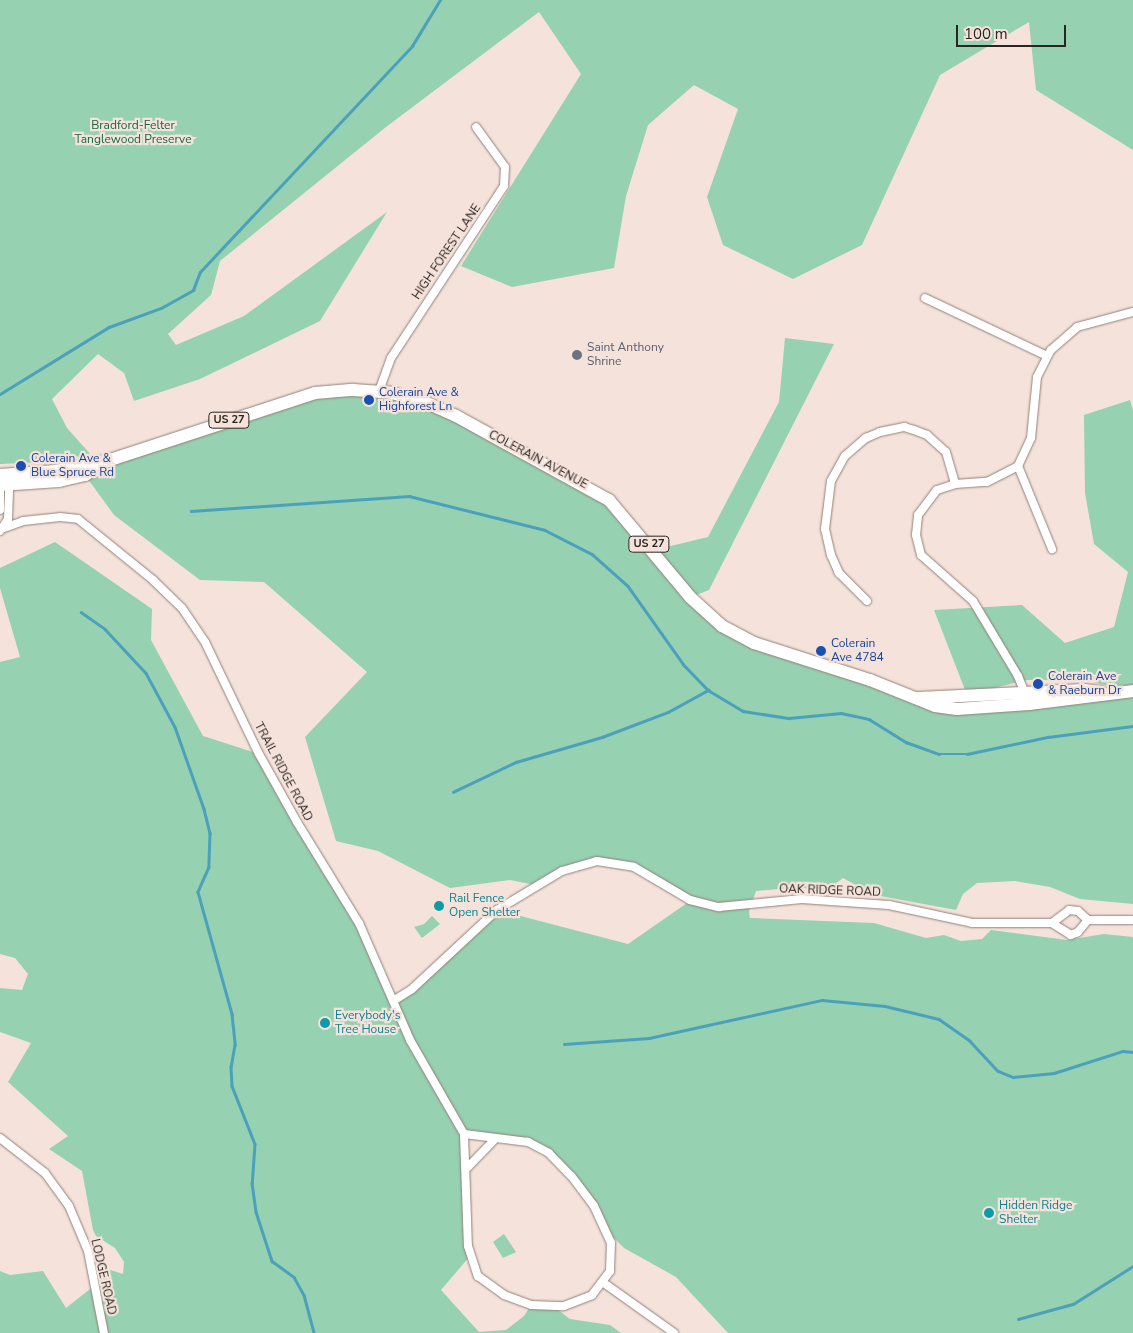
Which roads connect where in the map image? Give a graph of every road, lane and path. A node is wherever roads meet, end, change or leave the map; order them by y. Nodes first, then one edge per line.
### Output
1 (476, 126) dead end
2 (925, 298) dead end
3 (1133, 312) edge
4 (1047, 356) junction
5 (379, 391) junction
6 (1018, 466) junction
7 (2, 480) edge
8 (955, 484) junction
9 (9, 507) junction
10 (0, 510) edge
11 (0, 520) edge
12 (23, 521) junction
13 (2, 530) edge
14 (1052, 549) dead end
15 (867, 601) dead end
16 (1133, 691) edge
17 (1024, 692) junction
18 (1106, 693) junction
19 (914, 698) junction
20 (1029, 704) junction
21 (1088, 920) junction
22 (1133, 920) edge
23 (1052, 922) junction
24 (393, 1001) junction
25 (464, 1134) junction
26 (0, 1138) edge
27 (494, 1140) junction
28 (467, 1168) junction
29 (604, 1283) junction
30 (104, 1333) edge
31 (674, 1333) edge

1 - 5 street, HIGH FOREST LANE
2 - 4 street
3 - 4 street
4 - 6 street
5 - 7 main road, COLERAIN AVENUE / US 27
5 - 19 main road, COLERAIN AVENUE / US 27
6 - 8 street
6 - 14 street
7 - 9 street
7 - 10 street
8 - 15 street
8 - 17 street
9 - 12 street
9 - 13 street
11 - 13 street
12 - 13 street, TRAIL RIDGE ROAD
12 - 24 street, TRAIL RIDGE ROAD
16 - 18 main road, COLERAIN AVENUE / US 27
17 - 18 main road, COLERAIN AVENUE / US 27
17 - 19 main road, COLERAIN AVENUE / US 27
17 - 20 street
18 - 20 main road, COLERAIN AVENUE / US 27
19 - 20 main road, COLERAIN AVENUE / US 27
21 - 22 street, OAK RIDGE ROAD
21 - 23 street, OAK RIDGE ROAD
21 - 23 street
23 - 24 street, OAK RIDGE ROAD
24 - 25 street, TRAIL RIDGE ROAD
25 - 27 street
25 - 28 street, TRAIL RIDGE ROAD
26 - 30 street, LODGE ROAD
27 - 28 street
27 - 29 street
28 - 29 street, TRAIL RIDGE ROAD
29 - 31 street

